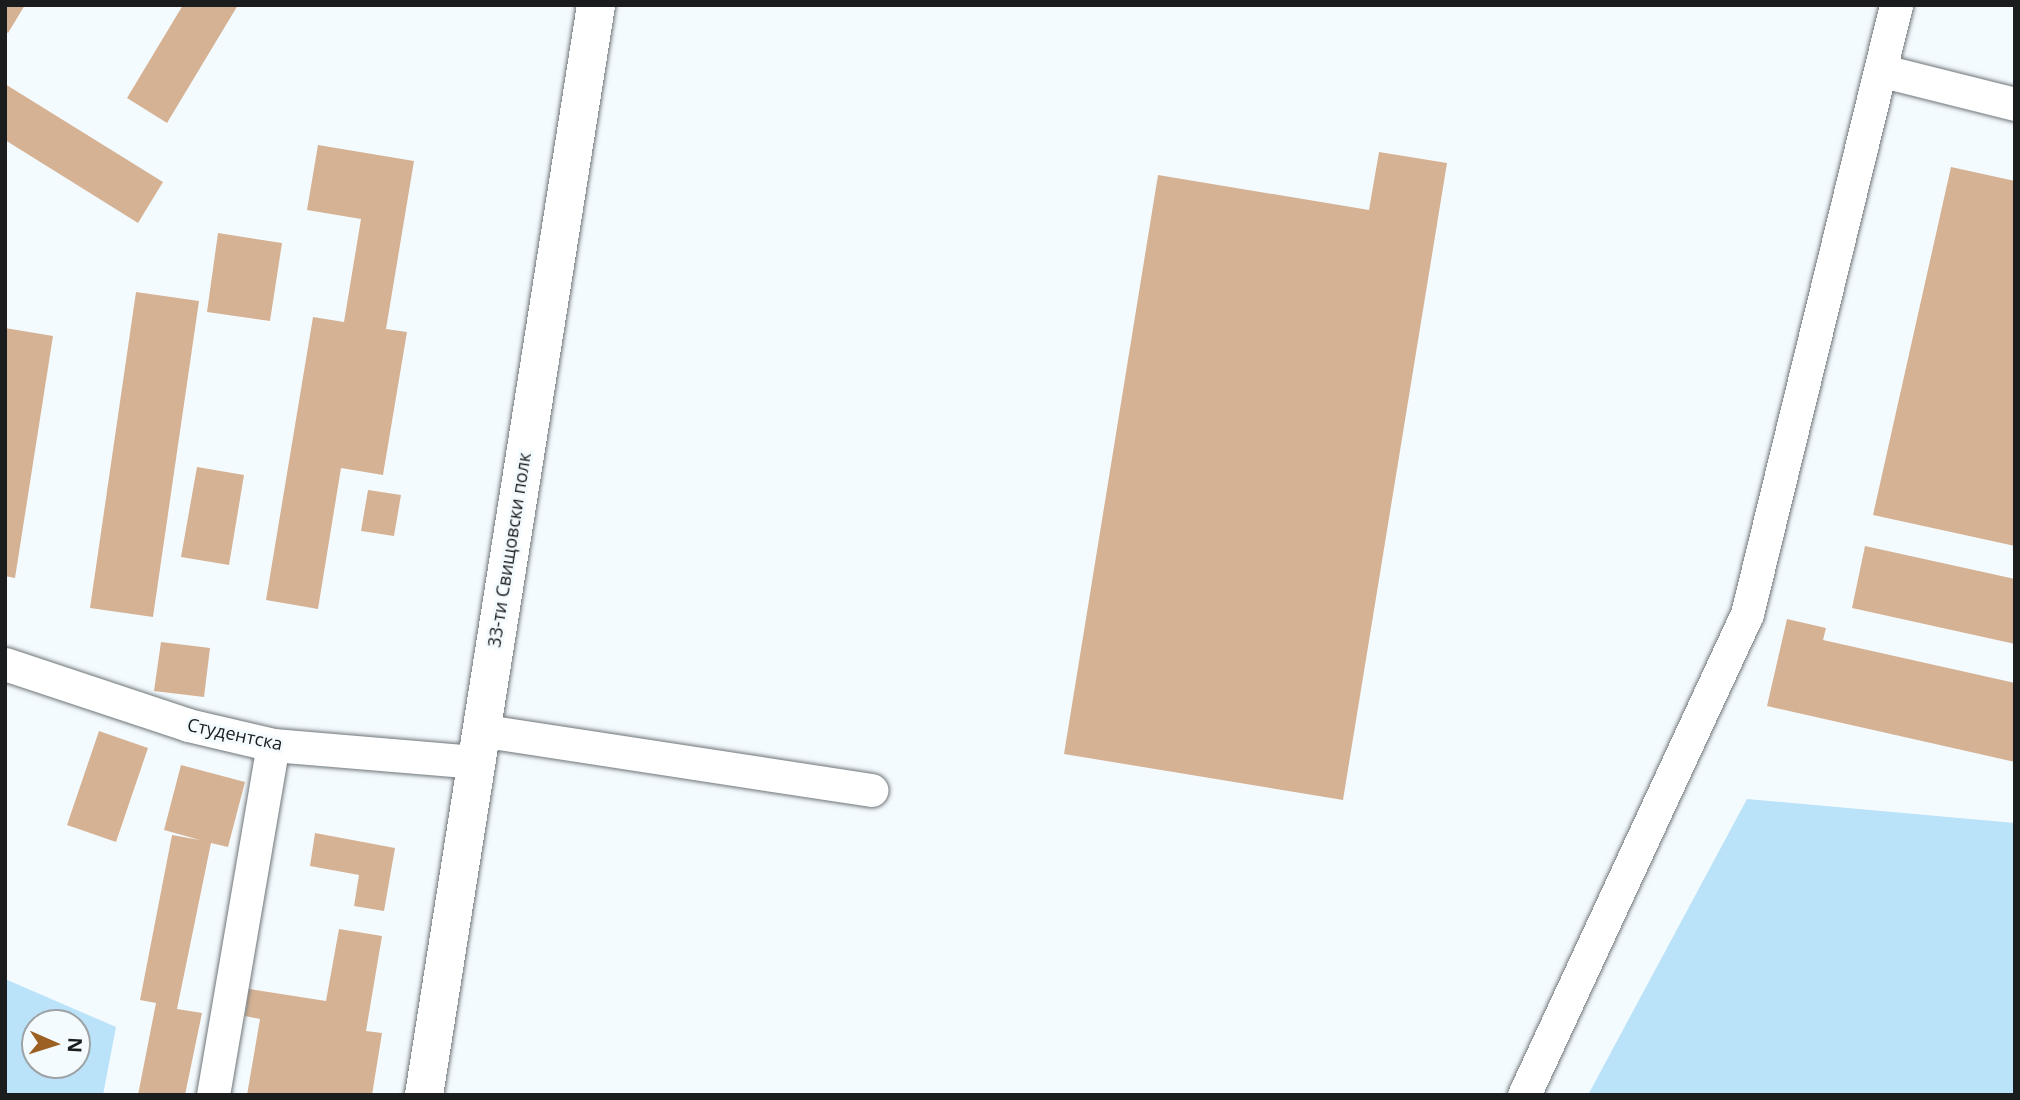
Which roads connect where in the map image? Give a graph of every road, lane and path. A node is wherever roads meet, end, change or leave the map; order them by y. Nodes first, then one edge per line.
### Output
1 (596, 5) edge
2 (1896, 5) edge
3 (1882, 71) junction
4 (2015, 104) edge
5 (5, 664) edge
6 (273, 745) junction
7 (477, 746) junction
8 (871, 790) dead end
9 (214, 1095) edge
10 (424, 1095) edge
11 (1524, 1095) edge

1 - 7 main road, 33-ти Свищовски полк
2 - 3 street
3 - 4 street
3 - 11 street
5 - 6 street, Студентска
6 - 7 street, Студентска
6 - 9 street
7 - 8 street, Студентска
7 - 10 main road, 33-ти Свищовски полк

